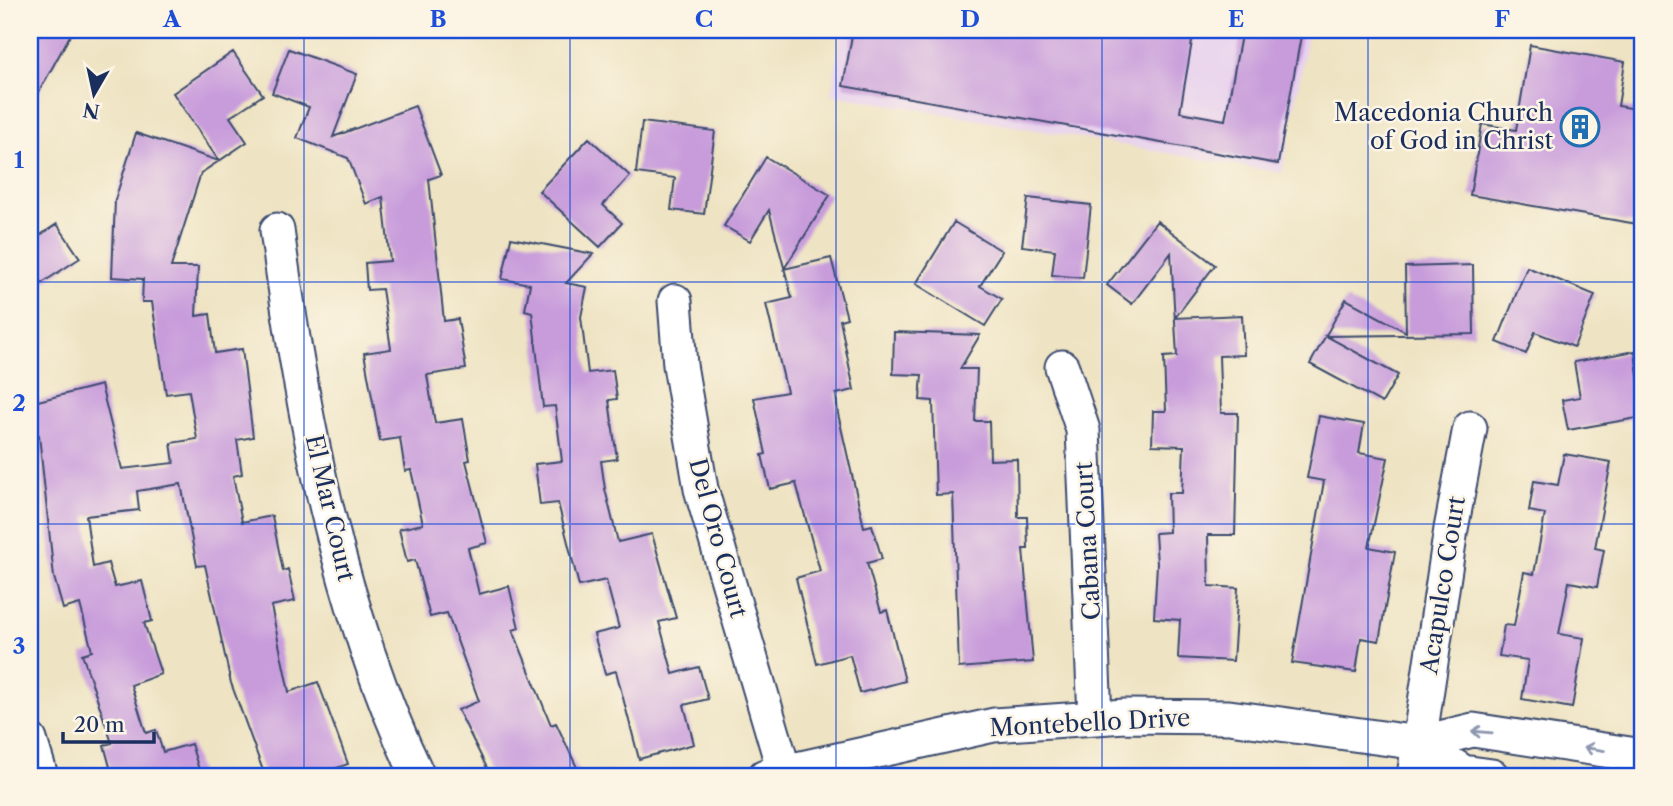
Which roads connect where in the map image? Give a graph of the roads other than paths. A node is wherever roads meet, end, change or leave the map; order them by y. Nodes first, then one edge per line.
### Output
1 (277, 230) dead end
2 (675, 301) dead end
3 (1062, 367) dead end
4 (1469, 428) dead end
5 (1096, 718) junction
6 (30, 740) edge
7 (1419, 743) junction
8 (1643, 756) edge
9 (775, 773) edge
10 (41, 776) edge
11 (418, 776) edge
12 (1414, 776) edge
13 (1492, 776) edge

1 - 11 street, El Mar Court
2 - 9 street, Del Oro Court
3 - 5 street, Cabana Court
4 - 7 street, Acapulco Court
5 - 7 street, Montebello Drive
5 - 9 street, Montebello Drive
6 - 10 street
8 -> 7 street, Montebello Drive
7 - 12 street, Acapulco Court
7 - 13 street, Montebello Drive

